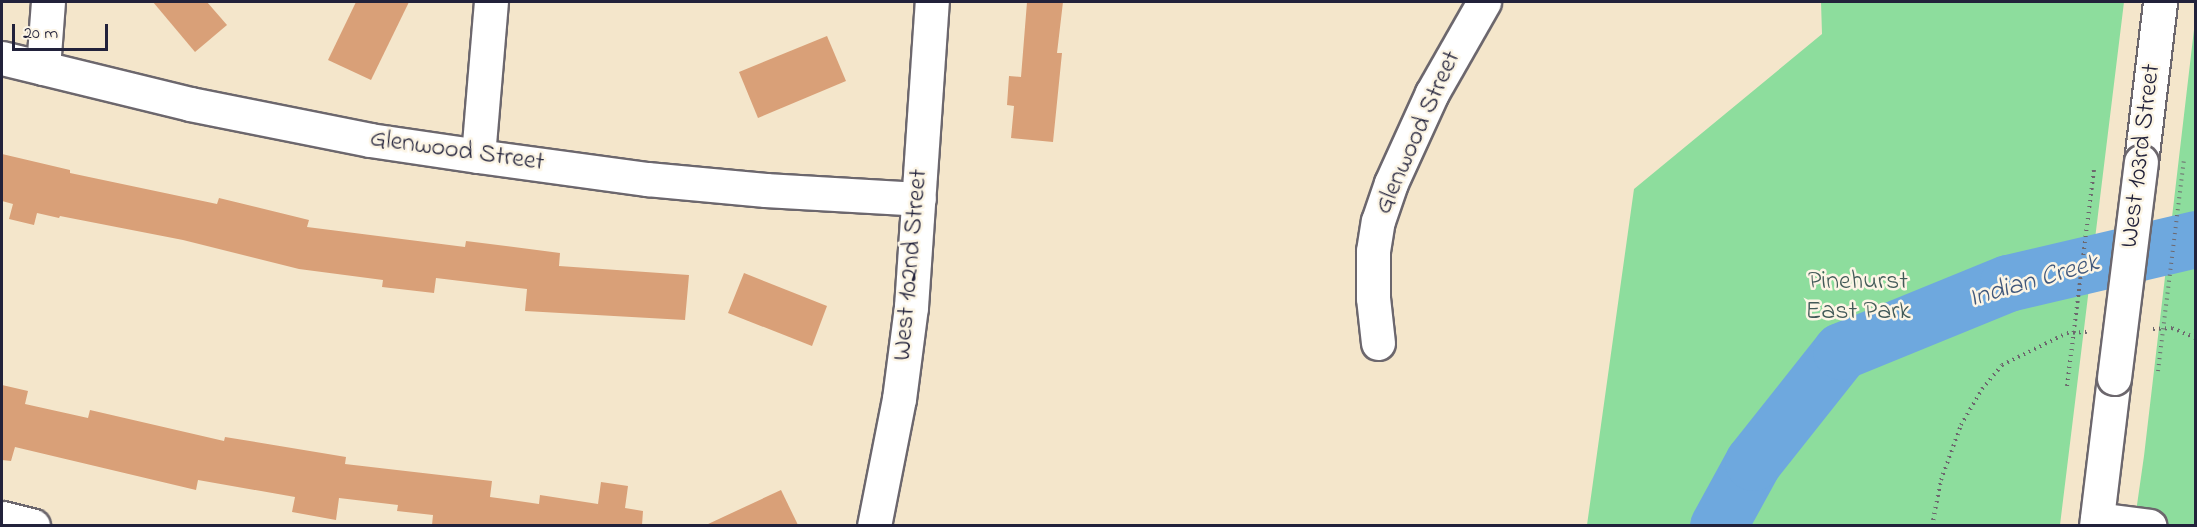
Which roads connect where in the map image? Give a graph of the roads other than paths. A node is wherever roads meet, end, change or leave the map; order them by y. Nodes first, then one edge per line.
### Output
1 (48, 2) edge
2 (491, 2) edge
3 (932, 2) edge
4 (1484, 2) edge
5 (2160, 2) edge
6 (2, 58) edge
7 (43, 68) junction
8 (478, 156) junction
9 (919, 199) junction
10 (1378, 342) dead end
11 (2, 518) edge
12 (2096, 522) edge
13 (33, 525) edge
14 (874, 525) edge
15 (2150, 525) edge

1 - 7 street
2 - 8 street
3 - 9 street, West 102nd Street
4 - 10 street, Glenwood Street
5 - 12 street, West 103rd Street, bridge
6 - 7 street, Glenwood Street
7 - 8 street, Glenwood Street
8 - 9 street, Glenwood Street
9 - 14 street, West 102nd Street
11 - 13 street
12 - 15 street

